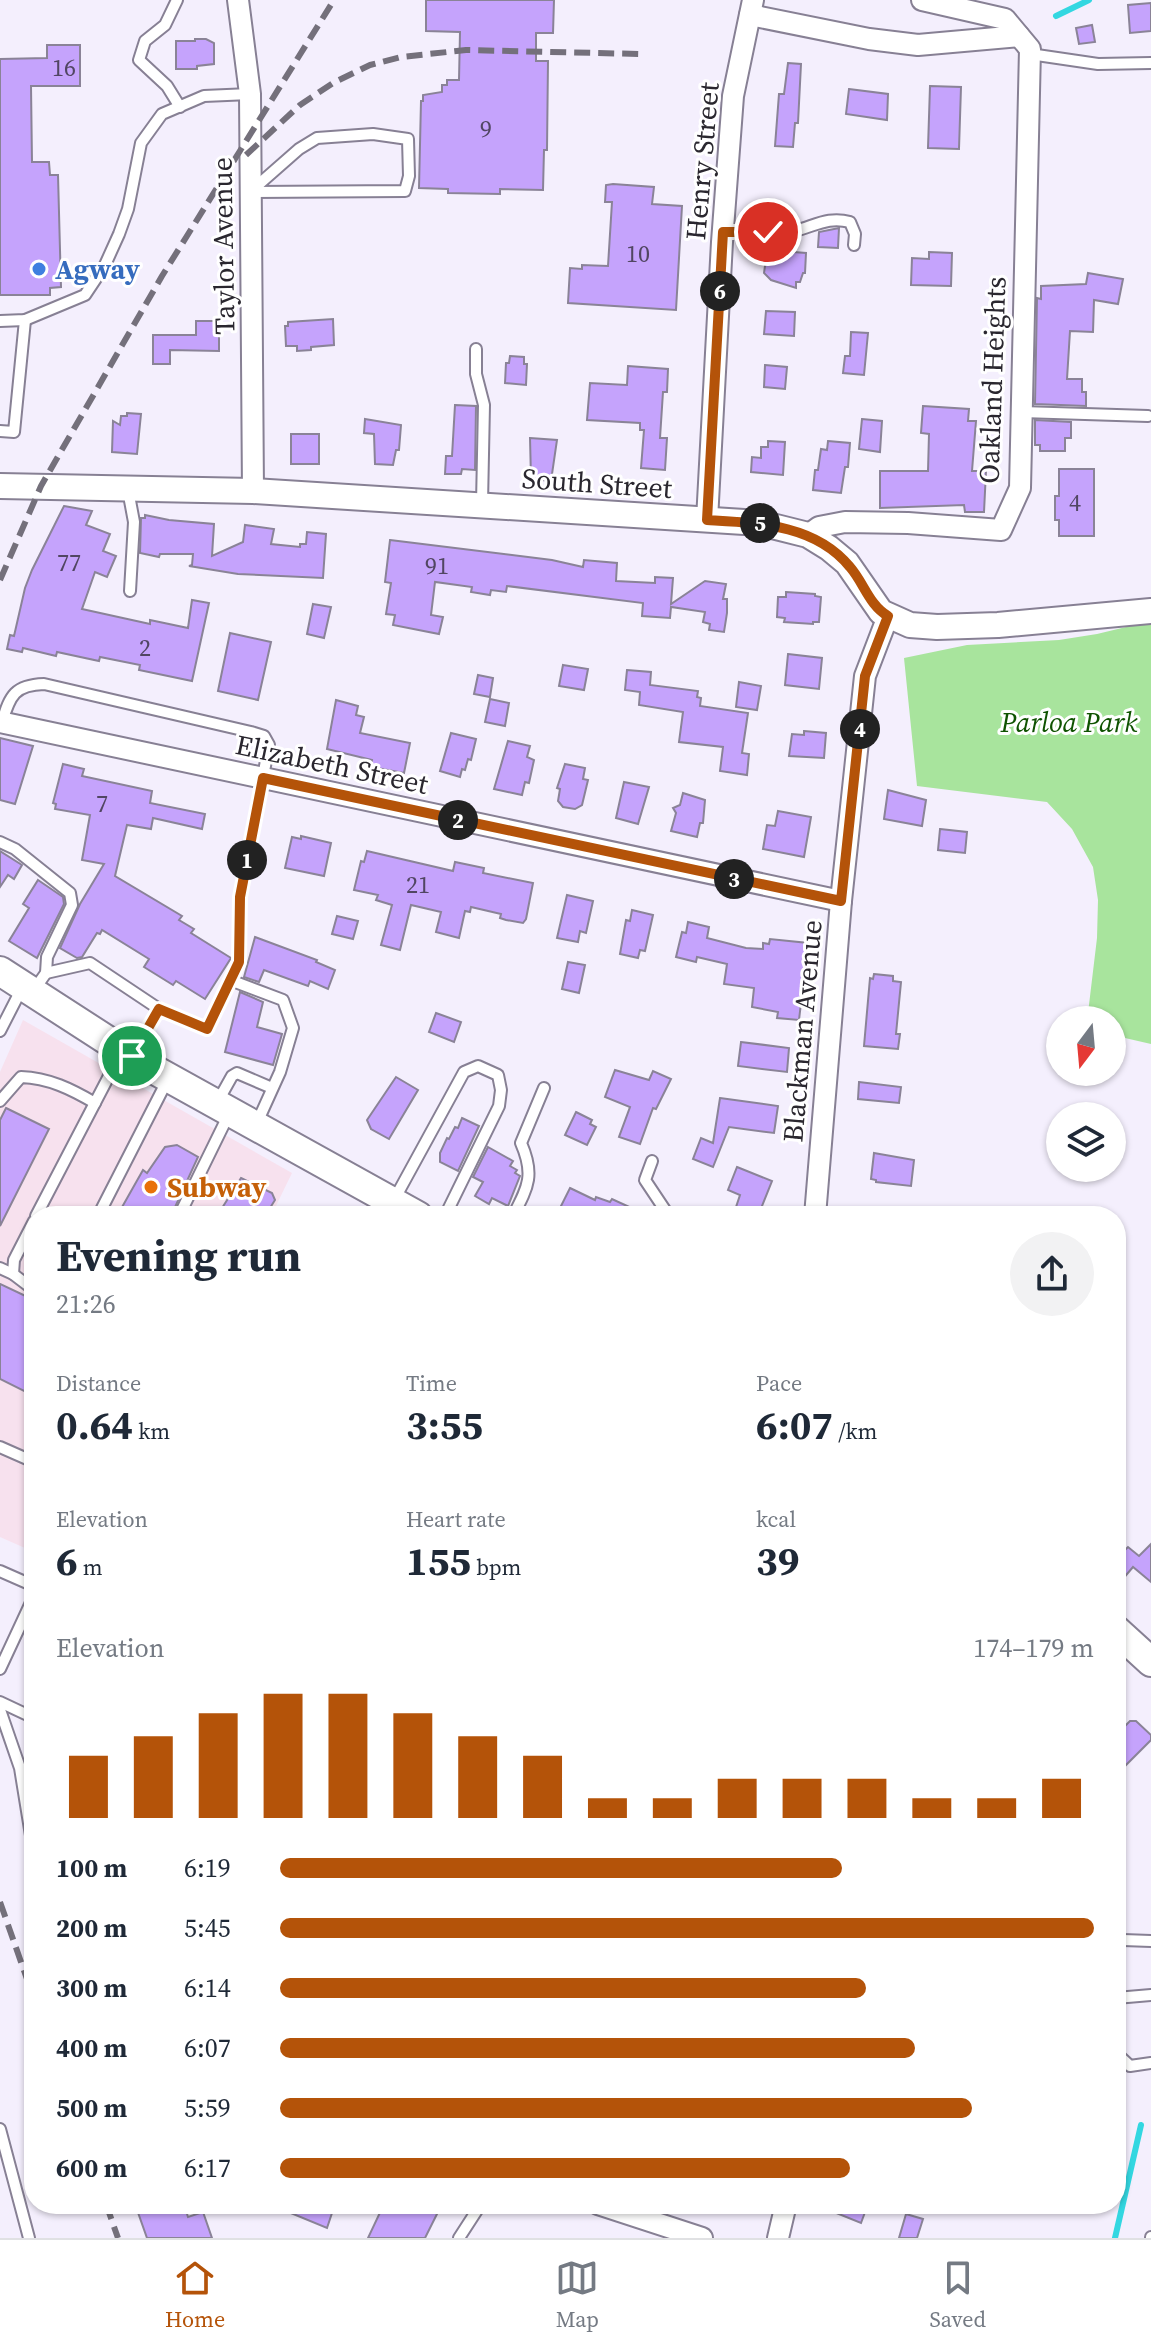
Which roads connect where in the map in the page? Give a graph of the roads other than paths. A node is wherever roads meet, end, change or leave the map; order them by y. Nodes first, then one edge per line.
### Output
1 (177, 0) edge
2 (238, 0) edge
3 (922, 0) edge
4 (752, 7) edge
5 (1019, 36) junction
6 (1030, 54) junction
7 (1151, 63) edge
8 (250, 94) junction
9 (180, 107) junction
10 (250, 192) junction
11 (723, 232) junction
12 (854, 245) dead end
13 (25, 320) junction
14 (0, 321) edge
15 (476, 349) dead end
16 (1022, 412) junction
17 (1148, 416) dead end
18 (0, 431) edge
19 (0, 486) edge
20 (128, 488) junction
21 (253, 491) junction
22 (482, 505) junction
23 (707, 520) junction
24 (808, 535) junction
25 (130, 591) dead end
26 (1151, 611) edge
27 (888, 616) junction
28 (1, 722) edge
29 (263, 778) junction
30 (0, 842) edge
31 (841, 901) junction
32 (25, 980) edge
33 (230, 980) junction
34 (159, 1009) junction
35 (0, 1030) edge
36 (127, 1053) junction
37 (169, 1077) junction
38 (272, 1088) junction
39 (544, 1088) dead end
40 (0, 1101) edge
41 (95, 1103) junction
42 (224, 1108) junction
43 (256, 1126) junction
44 (652, 1161) dead end
45 (393, 1202) junction
46 (41, 1206) edge
47 (103, 1206) edge
48 (183, 1206) edge
49 (400, 1206) edge
50 (450, 1206) edge
51 (518, 1206) edge
52 (662, 1206) edge
53 (816, 1206) edge
54 (24, 1240) edge
55 (0, 1268) edge
56 (13, 1274) junction
57 (24, 1282) edge
58 (0, 1447) edge
59 (24, 1458) edge
60 (0, 1571) edge
61 (24, 1582) edge
62 (24, 1617) edge
63 (1126, 1639) edge
64 (1151, 1662) edge
65 (0, 1669) edge
66 (0, 1702) edge
67 (0, 1710) edge
68 (24, 1713) edge
69 (24, 1790) edge
70 (1126, 1940) edge
71 (1151, 1941) edge
72 (1151, 1995) edge
73 (1126, 1997) edge
74 (1126, 2062) edge
75 (1151, 2063) edge
76 (0, 2129) edge
77 (475, 2214) edge
78 (629, 2214) edge
79 (784, 2214) edge
80 (29, 2238) edge
81 (459, 2238) edge
82 (702, 2238) edge
83 (778, 2238) edge

1 - 9 lane
2 - 8 street, Taylor Avenue
3 - 5 street
4 - 5 street
4 - 11 street, Henry Street
5 - 6 street
6 - 7 lane
6 - 16 street, Oakland Heights
8 - 9 lane
8 - 10 street, Taylor Avenue
9 - 13 lane
10 - 10 lane
10 - 21 street, Taylor Avenue
11 - 12 lane
11 - 23 street, Henry Street
13 - 14 lane
13 - 18 lane
15 - 22 lane
16 - 17 lane
16 - 24 street, Oakland Heights
19 - 20 street, South Street
20 - 21 street, South Street
20 - 25 lane
21 - 22 street, South Street
22 - 23 street, South Street
23 - 24 street, South Street
24 - 27 street, South Street
26 - 27 street
27 - 31 street, Blackman Avenue
28 - 29 street, Elizabeth Street
28 - 29 lane
29 - 31 street, Elizabeth Street
29 - 33 lane
30 - 32 lane
31 - 53 street, Blackman Avenue
32 - 34 lane
32 - 35 lane
32 - 36 main road
33 - 34 lane
33 - 38 lane
34 - 36 lane
36 - 37 main road
36 - 41 lane
37 - 42 main road
37 - 47 lane
38 - 42 lane
38 - 43 lane
39 - 51 lane
40 - 41 lane
41 - 46 lane
42 - 43 main road
42 - 48 lane
43 - 45 main road
44 - 52 lane
45 - 49 main road
45 - 50 lane
54 - 56 lane
55 - 56 lane
56 - 57 lane
58 - 59 lane
60 - 61 lane
62 - 65 lane
63 - 64 main road
66 - 68 lane
67 - 69 lane
70 - 71 lane
72 - 73 lane
74 - 75 lane
76 - 80 lane
77 - 81 lane
78 - 82 street
79 - 83 street

